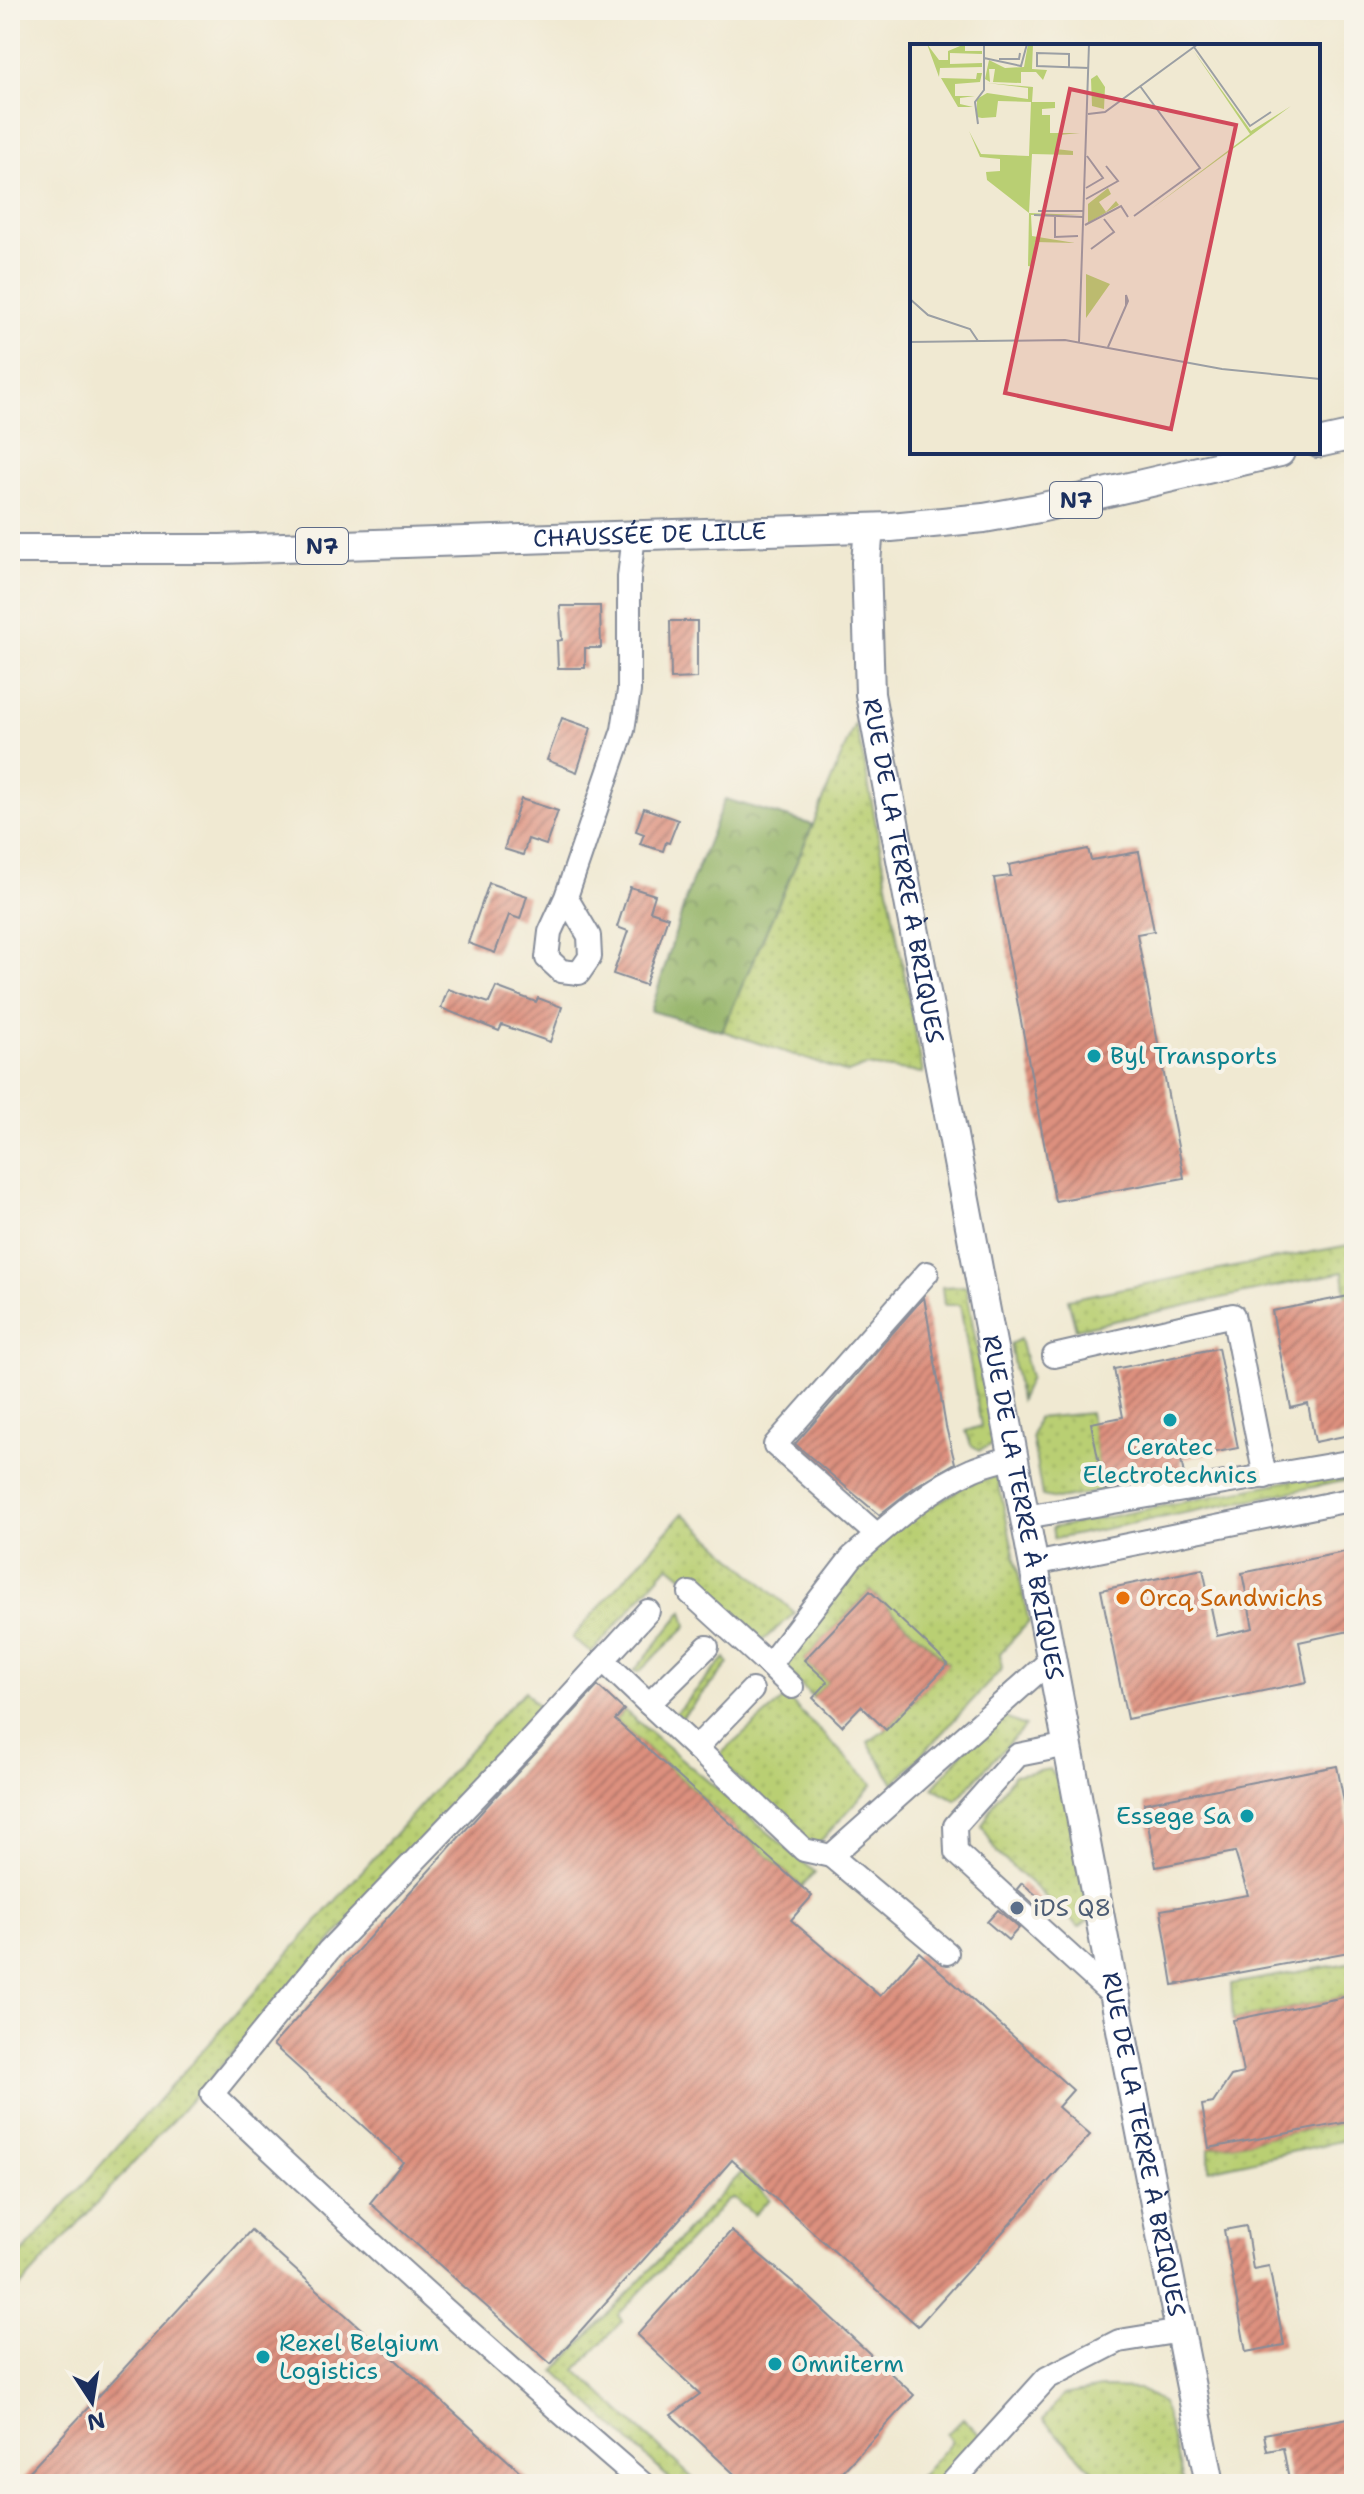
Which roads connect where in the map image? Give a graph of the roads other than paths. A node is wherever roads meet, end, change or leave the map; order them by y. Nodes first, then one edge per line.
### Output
1 (1354, 435) edge
2 (1320, 443) edge
3 (1271, 454) edge
4 (869, 528) junction
5 (634, 535) junction
6 (10, 549) edge
7 (566, 897) dead end
8 (927, 1273) dead end
9 (1054, 1356) dead end
10 (1014, 1457) junction
11 (1354, 1461) edge
12 (1265, 1477) junction
13 (1354, 1499) edge
14 (1025, 1517) junction
15 (877, 1535) junction
16 (1034, 1564) junction
17 (690, 1593) dead end
18 (648, 1611) dead end
19 (707, 1647) dead end
20 (1052, 1659) junction
21 (603, 1660) junction
22 (769, 1665) junction
23 (792, 1687) dead end
24 (752, 1690) dead end
25 (649, 1704) junction
26 (1068, 1745) junction
27 (696, 1748) junction
28 (831, 1856) junction
29 (947, 1953) dead end
30 (1116, 1998) junction
31 (1181, 2331) junction
32 (643, 2484) edge
33 (951, 2484) edge
34 (1210, 2484) edge

1 - 2 main road
3 - 4 main road, CHAUSSÉE DE LILLE / N7
4 - 5 main road, CHAUSSÉE DE LILLE / N7
4 - 10 main road, RUE DE LA TERRE À BRIQUES
5 - 6 main road, CHAUSSÉE DE LILLE / N7
5 - 7 street
8 - 15 street
9 - 12 street
10 - 14 main road, RUE DE LA TERRE À BRIQUES
10 - 15 street
11 - 12 street
12 - 14 street
13 - 16 street
14 - 16 main road, RUE DE LA TERRE À BRIQUES
15 - 22 street
16 - 20 main road, RUE DE LA TERRE À BRIQUES
17 - 22 street
18 - 21 street
19 - 25 street
20 - 26 main road, RUE DE LA TERRE À BRIQUES
20 - 28 street
21 - 25 street
21 - 32 street
22 - 23 street
24 - 27 street
25 - 27 street
26 - 30 main road, RUE DE LA TERRE À BRIQUES
26 - 30 street
27 - 28 street
28 - 29 street
30 - 31 main road, RUE DE LA TERRE À BRIQUES
31 - 33 street
31 - 34 main road, RUE DE LA TERRE À BRIQUES

